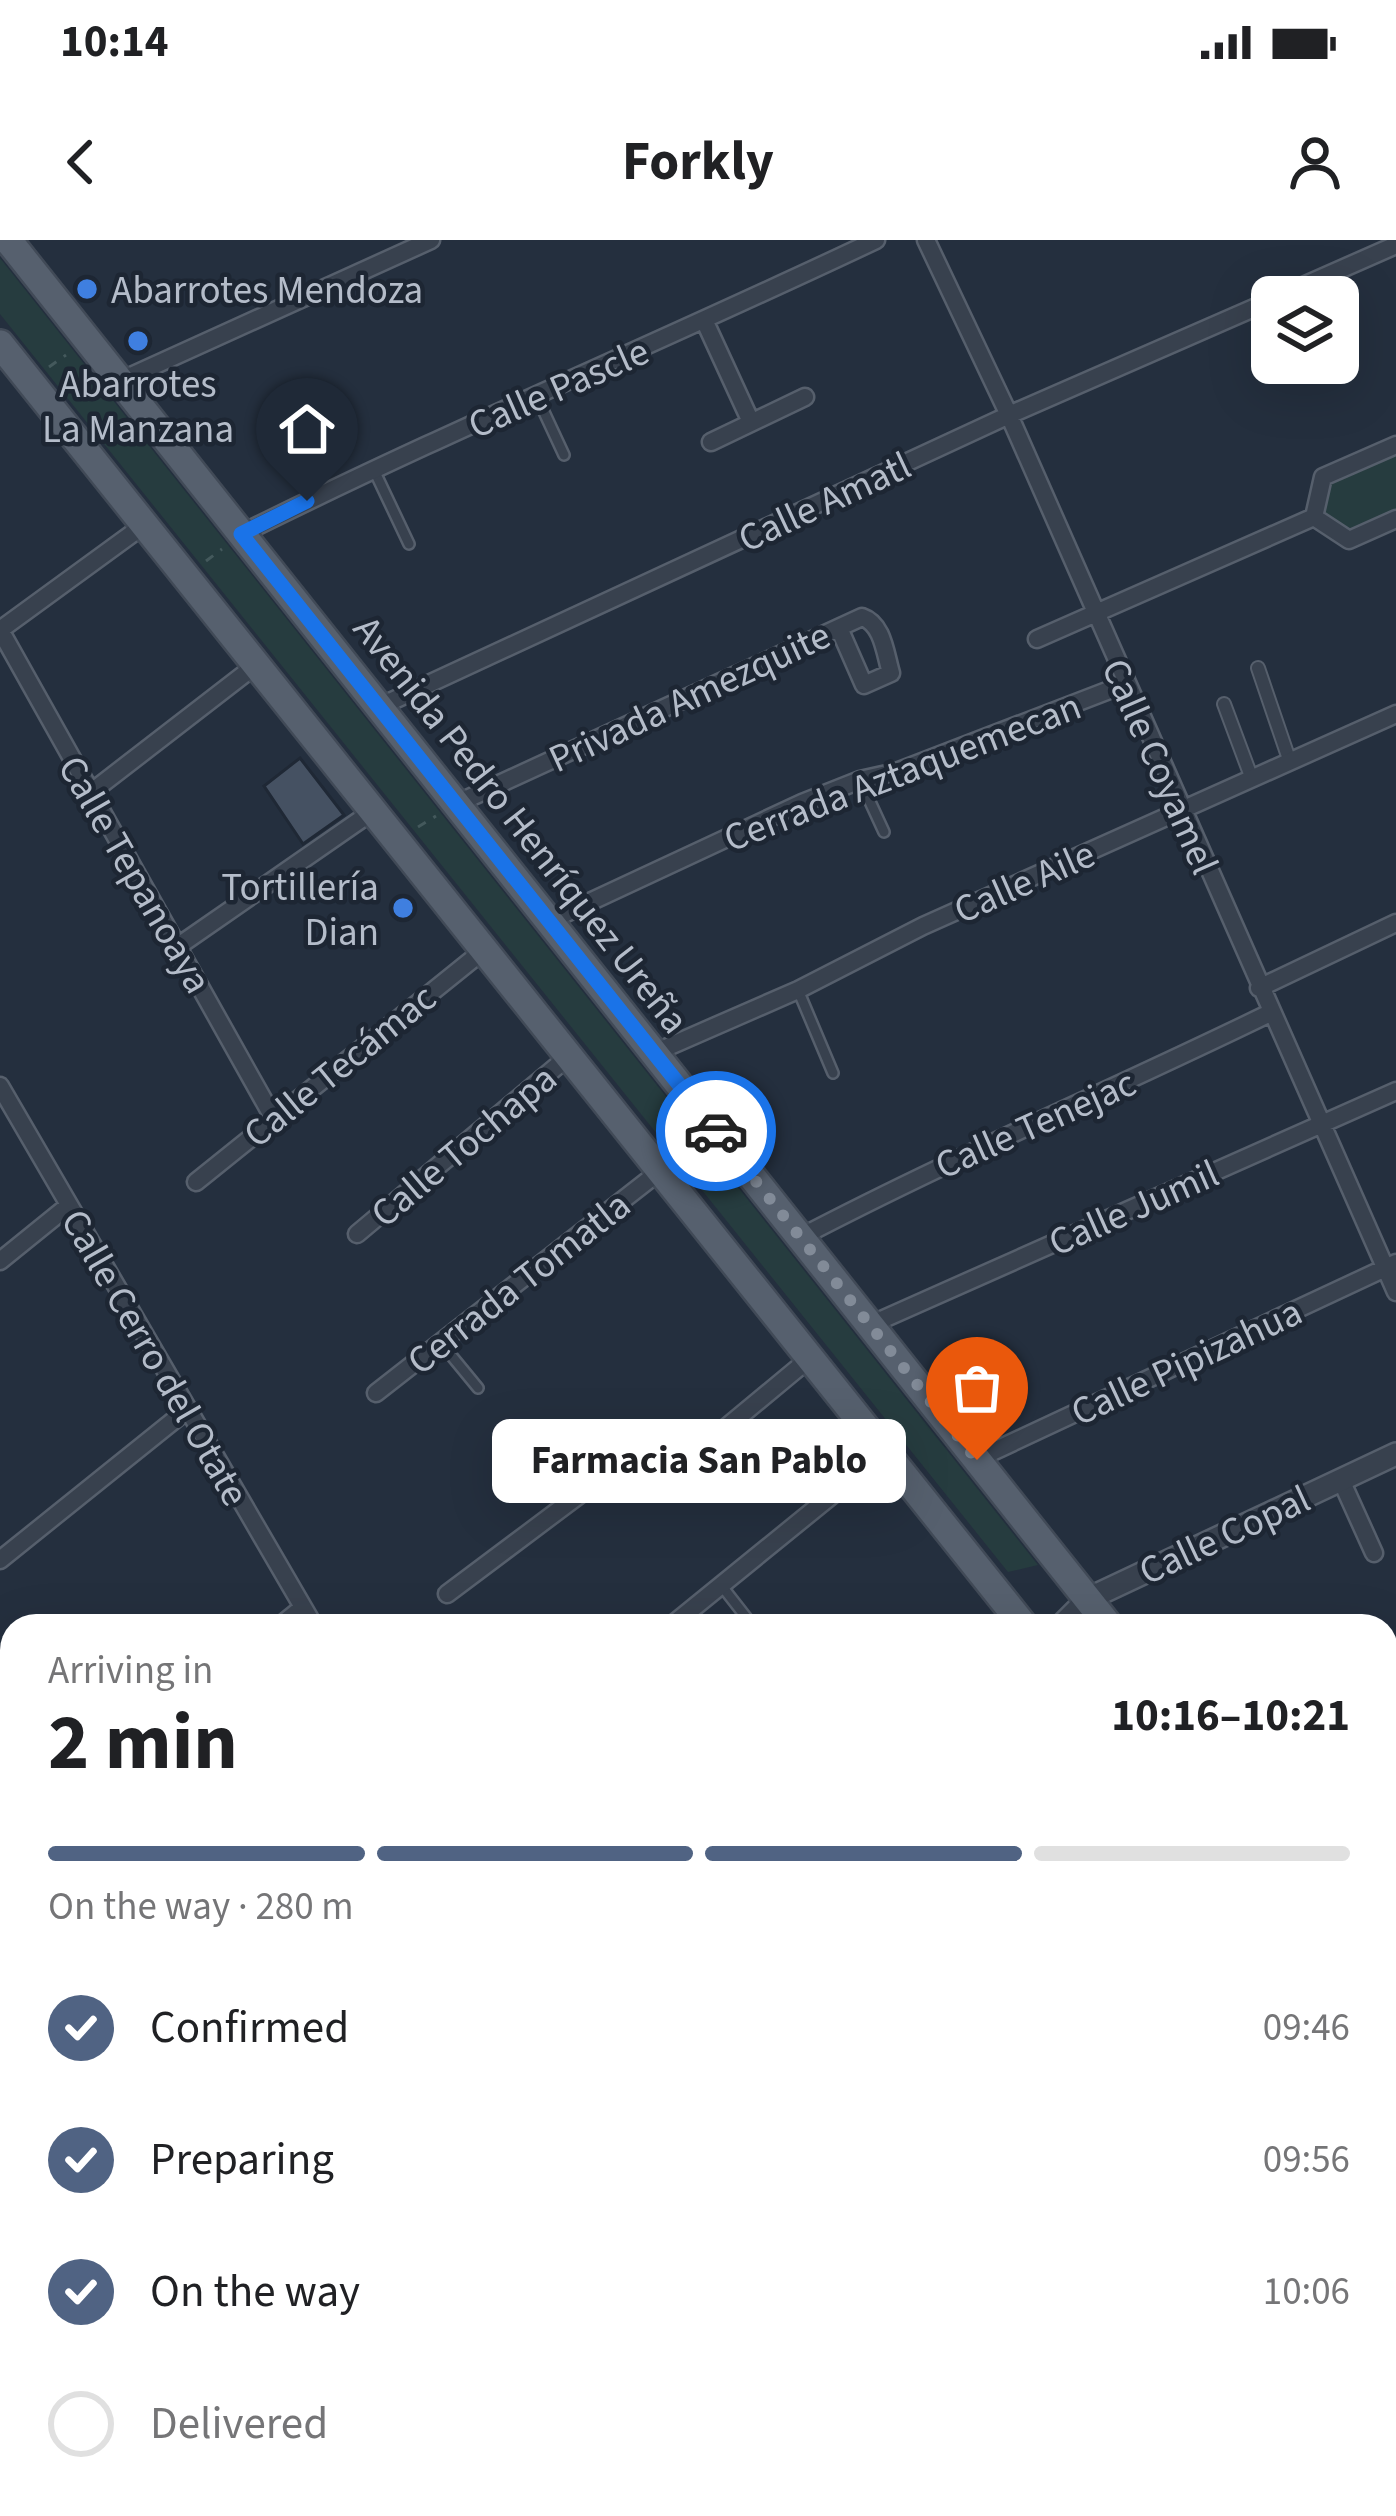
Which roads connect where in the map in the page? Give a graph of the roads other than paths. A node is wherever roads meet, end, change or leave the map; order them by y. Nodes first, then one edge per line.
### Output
1 (8, 240) edge
2 (431, 240) edge
3 (876, 240) edge
4 (926, 240) edge
5 (1396, 245) edge
6 (1325, 276) edge
7 (1251, 309) edge
8 (705, 322) junction
9 (0, 344) edge
10 (120, 381) junction
11 (537, 397) junction
12 (805, 397) dead end
13 (1009, 415) junction
14 (751, 422) junction
15 (711, 442) dead end
16 (1396, 446) edge
17 (564, 455) dead end
18 (374, 468) junction
19 (1313, 517) junction
20 (1396, 519) edge
21 (144, 525) junction
22 (241, 534) junction
23 (409, 544) dead end
24 (1095, 615) junction
25 (839, 628) junction
26 (0, 630) edge
27 (1036, 639) dead end
28 (256, 664) junction
29 (1258, 668) dead end
30 (1125, 684) junction
31 (1224, 704) dead end
32 (379, 707) junction
33 (1396, 714) edge
34 (1290, 762) junction
35 (1252, 779) junction
36 (860, 780) junction
37 (89, 794) junction
38 (456, 804) junction
39 (373, 811) junction
40 (1181, 811) junction
41 (884, 832) dead end
42 (549, 921) junction
43 (1396, 923) edge
44 (177, 947) junction
45 (484, 950) junction
46 (1259, 988) junction
47 (798, 990) junction
48 (1270, 1013) junction
49 (654, 1053) junction
50 (569, 1056) junction
51 (833, 1073) dead end
52 (0, 1086) edge
53 (1396, 1090) edge
54 (273, 1117) junction
55 (1321, 1124) junction
56 (660, 1171) junction
57 (196, 1182) dead end
58 (68, 1206) junction
59 (357, 1234) dead end
60 (801, 1238) junction
61 (0, 1262) edge
62 (1390, 1265) edge
63 (1396, 1292) edge
64 (870, 1325) junction
65 (442, 1343) junction
66 (810, 1358) junction
67 (478, 1388) dead end
68 (376, 1393) dead end
69 (188, 1408) junction
70 (885, 1452) junction
71 (1396, 1454) edge
72 (977, 1460) junction
73 (1340, 1480) junction
74 (1374, 1553) dead end
75 (0, 1560) edge
76 (721, 1586) junction
77 (447, 1594) dead end
78 (1088, 1599) junction
79 (301, 1609) junction
80 (295, 1614) edge
81 (305, 1614) edge
82 (686, 1614) edge
83 (743, 1614) edge
84 (1007, 1614) edge
85 (1073, 1614) edge
86 (1100, 1614) edge

1 - 10 main road, Avenida Pedro Henríquez Ureña
2 - 10 street
3 - 8 street, Calle Pascle
4 - 13 street, Calle Coyamel
5 - 6 street, Calle Amatl
7 - 13 street, Calle Amatl
8 - 11 street, Calle Pascle
8 - 14 street
9 - 21 main road
10 - 22 main road, Avenida Pedro Henríquez Ureña
11 - 17 lane
11 - 18 street, Calle Pascle
12 - 14 street
13 - 24 street, Calle Coyamel
13 - 32 street, Calle Amatl
14 - 15 street
16 - 19 street
18 - 22 street, Calle Pascle
18 - 23 lane
19 - 20 street
19 - 24 street
21 - 26 street
21 - 28 main road
22 - 32 main road, Avenida Pedro Henríquez Ureña
24 - 27 street
24 - 30 street, Calle Coyamel
25 - 25 street, Privada Amezquite
25 - 38 street, Privada Amezquite
26 - 37 street, Calle Tepanoaya
28 - 37 street
28 - 39 main road
29 - 34 street
30 - 36 street, Cerrada Aztaquemecan
30 - 40 street, Calle Coyamel
31 - 35 street
32 - 38 main road, Avenida Pedro Henríquez Ureña
33 - 34 street, Calle Aile
34 - 35 street, Calle Aile
35 - 40 street, Calle Aile
36 - 41 lane
36 - 42 street, Cerrada Aztaquemecan
37 - 44 street, Calle Tepanoaya
38 - 42 main road, Avenida Pedro Henríquez Ureña
39 - 44 street
39 - 45 main road
40 - 46 street, Calle Coyamel
40 - 47 street, Calle Aile
42 - 49 main road, Avenida Pedro Henríquez Ureña
43 - 46 street
44 - 54 street, Calle Tepanoaya
45 - 50 main road
45 - 54 street, Calle Tecámac
46 - 48 street, Calle Coyamel
47 - 49 street, Calle Aile
47 - 51 lane
48 - 55 street, Calle Coyamel
48 - 60 street, Calle Tenejac
49 - 60 main road, Avenida Pedro Henríquez Ureña
50 - 56 main road
50 - 59 street, Calle Tochapa
52 - 58 street, Calle Cerro del Otate
53 - 55 street, Calle Jumil
54 - 57 street, Calle Tecámac
55 - 62 street, Calle Coyamel
55 - 64 street, Calle Jumil
56 - 65 street, Cerrada Tomatla
56 - 66 main road
58 - 61 street
58 - 69 street, Calle Cerro del Otate
60 - 64 main road, Avenida Pedro Henríquez Ureña
62 - 63 street, Calle Coyamel
62 - 72 street, Calle Pipizahua
64 - 72 main road, Avenida Pedro Henríquez Ureña
65 - 67 lane
65 - 68 street, Cerrada Tomatla
66 - 70 main road
66 - 77 street
69 - 75 street
69 - 79 street, Calle Cerro del Otate
70 - 76 street
70 - 84 main road
71 - 73 street, Calle Copal
72 - 78 main road, Avenida Pedro Henríquez Ureña
73 - 74 street
73 - 78 street, Calle Copal
76 - 82 street
76 - 83 lane
78 - 85 street, Calle Copal
78 - 86 main road, Avenida Pedro Henríquez Ureña
79 - 80 street
79 - 81 street, Calle Cerro del Otate

